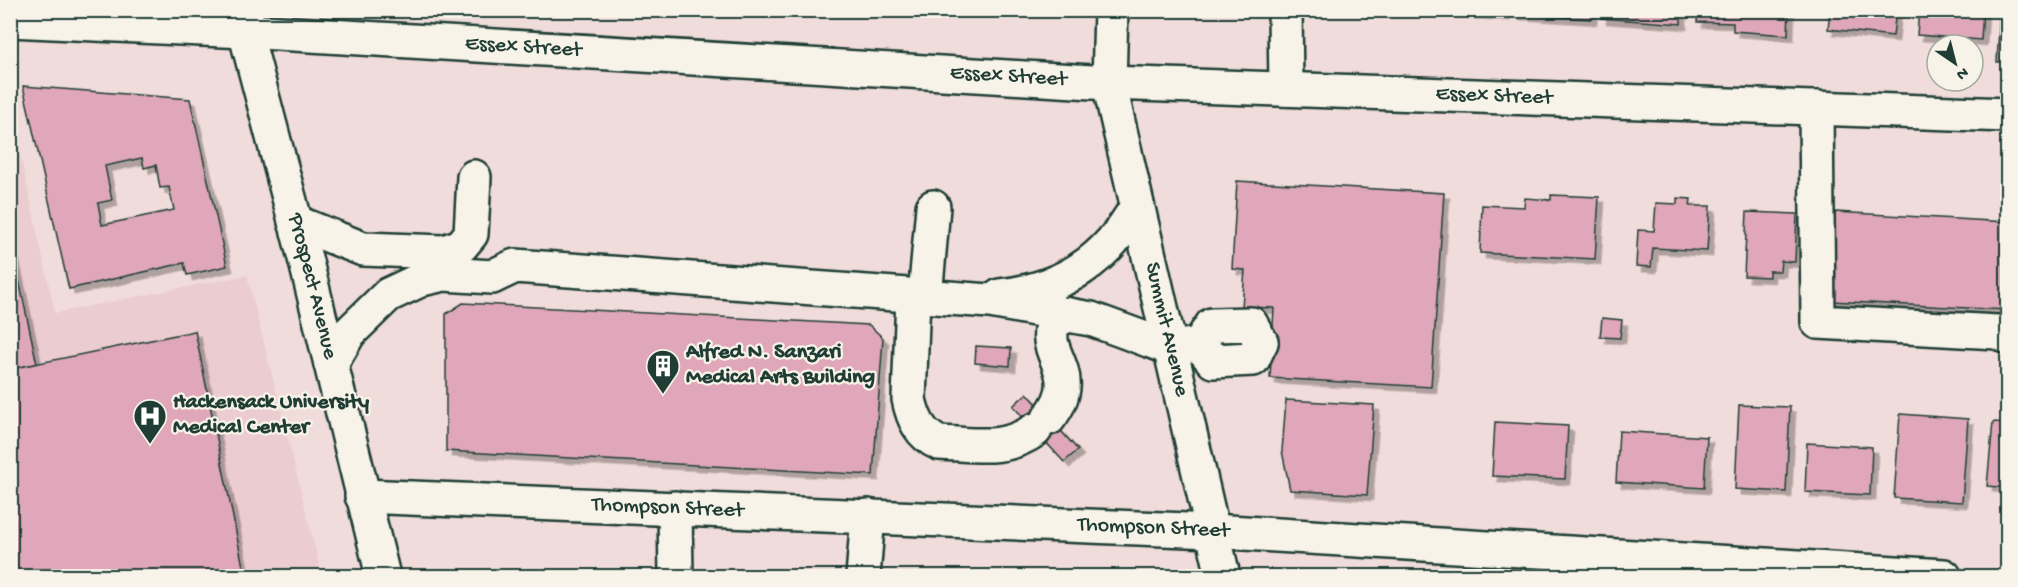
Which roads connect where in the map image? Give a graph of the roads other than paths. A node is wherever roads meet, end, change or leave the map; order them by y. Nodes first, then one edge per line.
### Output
1 (1111, 10) edge
2 (1285, 10) edge
3 (10, 20) edge
4 (246, 21) edge
5 (1108, 83) junction
6 (1286, 89) junction
7 (1816, 108) junction
8 (2007, 115) edge
9 (474, 177) dead end
10 (1137, 206) junction
11 (933, 207) dead end
12 (295, 222) junction
13 (471, 234) junction
14 (515, 266) junction
15 (919, 297) junction
16 (976, 300) junction
17 (1068, 315) junction
18 (2007, 337) edge
19 (1267, 341) dead end
20 (1185, 346) junction
21 (331, 364) junction
22 (362, 496) junction
23 (675, 508) junction
24 (867, 516) junction
25 (1212, 531) junction
26 (383, 576) edge
27 (676, 576) edge
28 (863, 576) edge
29 (1223, 576) edge
30 (1944, 576) edge

1 - 5 street, Summit Avenue
2 - 6 street
3 - 4 street, Essex Street
4 - 5 street, Essex Street
4 - 12 street, Prospect Avenue
5 - 6 street, Essex Street
5 - 10 street, Summit Avenue
6 - 7 street, Essex Street
7 - 8 street, Essex Street
7 - 18 street
9 - 13 street
10 - 16 street
10 - 20 street, Summit Avenue
11 - 15 street
12 - 13 street
12 - 21 street, Prospect Avenue
13 - 14 street
14 - 15 street
14 - 21 street
15 - 16 street
15 - 17 street
16 - 17 street
17 - 20 street
19 - 20 street
20 - 25 street, Summit Avenue
21 - 22 street, Prospect Avenue
22 - 23 street, Thompson Street
22 - 26 street, Prospect Avenue
23 - 24 street, Thompson Street
23 - 27 street
24 - 25 street, Thompson Street
24 - 28 street
25 - 29 street, Summit Avenue
25 - 30 street, Thompson Street

